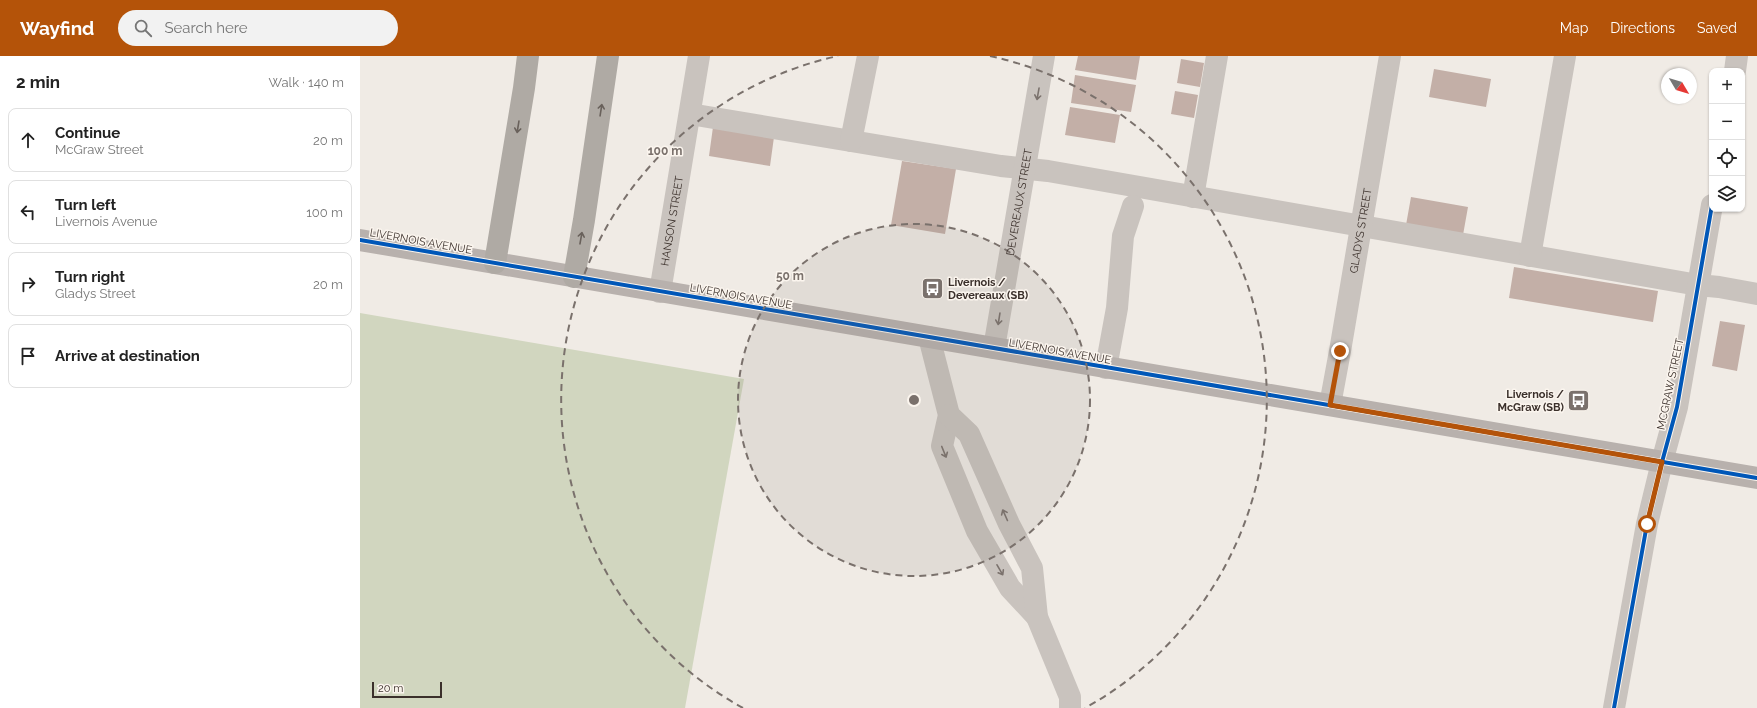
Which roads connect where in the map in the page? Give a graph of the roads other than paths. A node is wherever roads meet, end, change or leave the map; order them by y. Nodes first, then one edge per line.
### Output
1 (528, 56) edge
2 (608, 56) edge
3 (699, 56) edge
4 (868, 56) edge
5 (1044, 56) edge
6 (1217, 56) edge
7 (1390, 56) edge
8 (1565, 56) edge
9 (1737, 56) edge
10 (1735, 68) edge
11 (690, 114) junction
12 (851, 141) junction
13 (1025, 169) junction
14 (1193, 196) junction
15 (1133, 206) dead end
16 (1711, 212) edge
17 (1362, 226) junction
18 (360, 240) edge
19 (1530, 256) junction
20 (495, 263) junction
21 (574, 277) junction
22 (1698, 285) junction
23 (660, 292) junction
24 (1757, 294) edge
25 (929, 337) junction
26 (994, 348) junction
27 (1106, 368) junction
28 (1330, 405) junction
29 (949, 415) junction
30 (1662, 462) junction
31 (1757, 478) edge
32 (1037, 617) junction
33 (1070, 708) edge
34 (1614, 708) edge

1 -> 20 highway
21 -> 2 highway
3 - 11 street, HANSON STREET
4 - 12 street
5 -> 13 street, DEVEREAUX STREET
6 - 14 street
7 - 17 street, GLADYS STREET
8 - 19 street
9 - 10 street
11 - 12 street
11 - 23 street, HANSON STREET
12 - 13 street
13 - 14 street
13 -> 26 street, DEVEREAUX STREET
14 - 17 street
15 - 27 street
16 - 22 street, MCGRAW STREET
17 - 19 street
17 - 28 street, GLADYS STREET
18 - 20 main road, LIVERNOIS AVENUE
19 - 22 street
20 - 21 main road, LIVERNOIS AVENUE
21 - 23 main road, LIVERNOIS AVENUE
22 - 24 street
22 - 30 street, MCGRAW STREET
23 - 25 main road, LIVERNOIS AVENUE
25 - 26 main road, LIVERNOIS AVENUE
25 - 29 street
26 - 27 main road, LIVERNOIS AVENUE
27 - 28 main road, LIVERNOIS AVENUE
28 - 30 main road, LIVERNOIS AVENUE
32 -> 29 street
29 -> 32 street
30 - 31 main road, LIVERNOIS AVENUE
30 - 34 street, MCGRAW STREET
32 - 33 street

